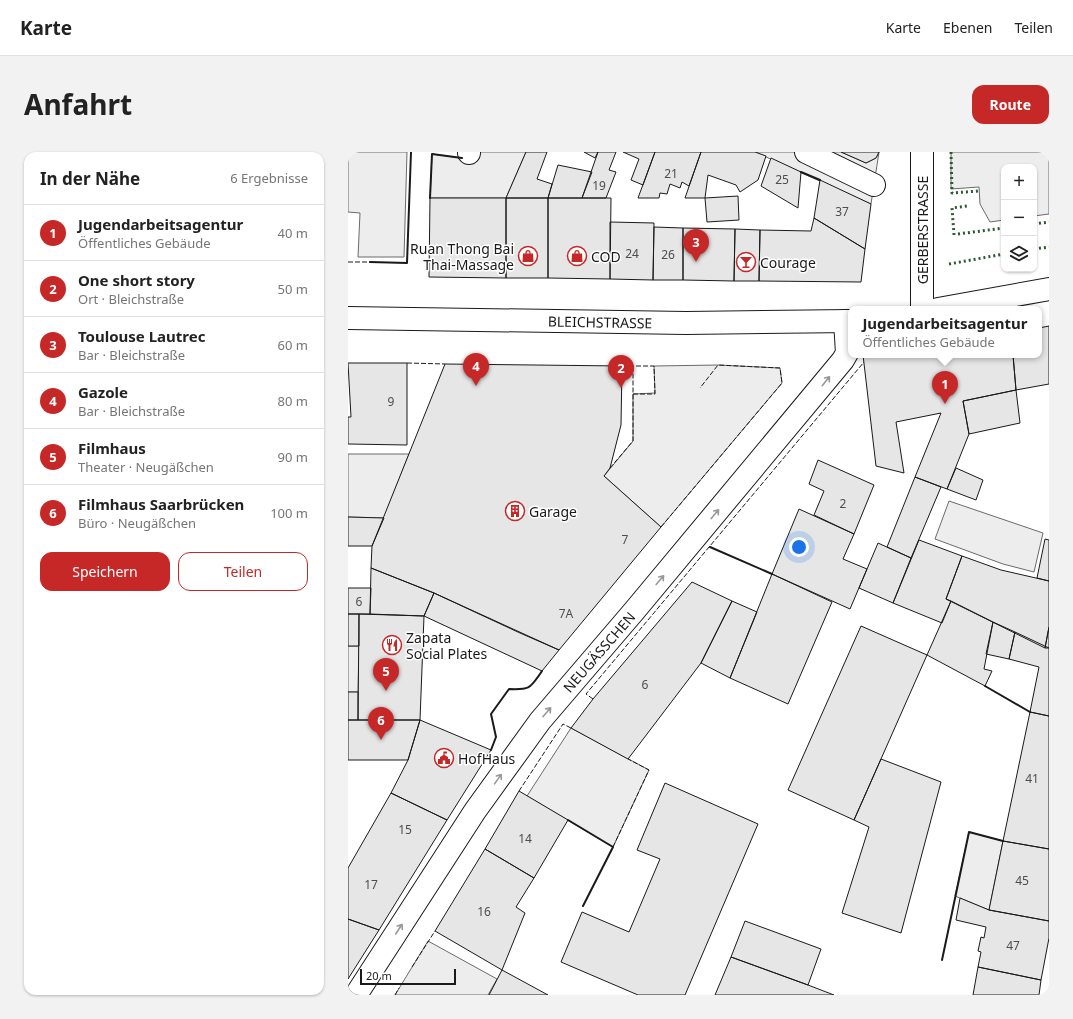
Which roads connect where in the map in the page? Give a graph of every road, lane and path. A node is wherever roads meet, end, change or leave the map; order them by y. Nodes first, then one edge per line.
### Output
1 (806, 152) edge
2 (922, 152) edge
3 (874, 185) dead end
4 (1049, 289) edge
5 (922, 306) edge
6 (955, 306) edge
7 (348, 318) edge
8 (848, 321) edge
9 (356, 995) edge

1 - 3 street
2 - 5 street, GERBERSTRASSE
4 - 6 street
7 - 8 street, BLEICHSTRASSE
9 -> 8 street, NEUGÄSSCHEN

